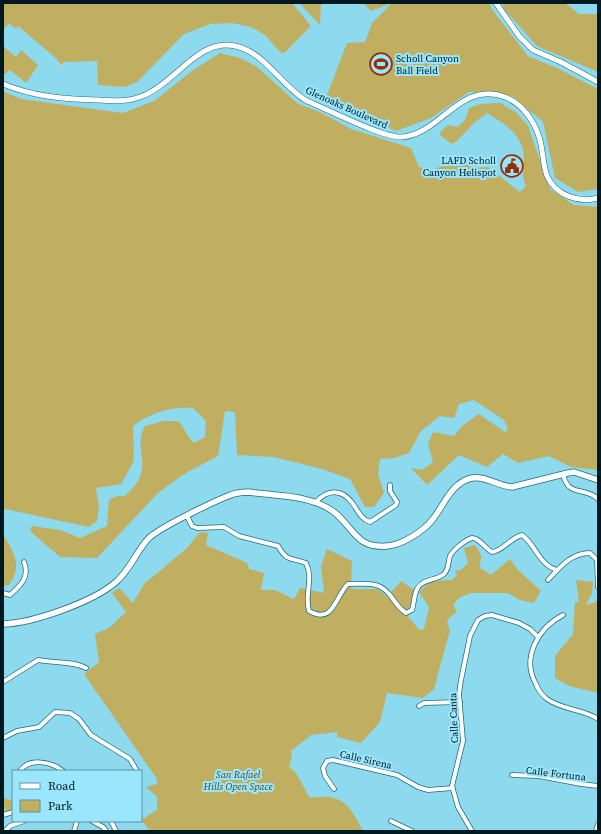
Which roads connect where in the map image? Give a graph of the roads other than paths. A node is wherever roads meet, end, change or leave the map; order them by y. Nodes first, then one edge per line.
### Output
1 (496, 3) edge
2 (598, 82) edge
3 (3, 84) edge
4 (598, 198) edge
5 (563, 474) junction
6 (598, 480) edge
7 (390, 485) dead end
8 (598, 499) edge
9 (315, 503) junction
10 (187, 516) junction
11 (24, 562) dead end
12 (557, 570) junction
13 (548, 580) dead end
14 (598, 587) edge
15 (3, 594) edge
16 (563, 615) dead end
17 (3, 624) edge
18 (538, 637) junction
19 (86, 668) dead end
20 (3, 682) edge
21 (460, 702) junction
22 (419, 706) dead end
23 (598, 719) edge
24 (3, 738) edge
25 (21, 770) edge
26 (61, 770) edge
27 (136, 770) edge
28 (512, 774) dead end
29 (598, 786) edge
30 (453, 788) junction
31 (334, 789) dead end
32 (391, 821) dead end
33 (21, 822) edge
34 (94, 822) edge
35 (112, 822) edge
36 (598, 824) edge
37 (5, 831) edge
38 (106, 831) edge
39 (116, 831) edge
40 (412, 831) edge
41 (472, 831) edge
42 (596, 831) edge

1 - 2 street
3 - 4 street, Glenoaks Boulevard
5 - 6 main road
5 - 8 street
5 - 9 main road
7 - 9 street
9 - 10 main road
10 - 12 street
10 - 17 main road
11 - 15 street
12 - 13 street
12 - 14 street
16 - 18 street
18 - 21 street, Calle Canta
18 - 23 street
19 - 20 street
21 - 22 street
21 - 30 street, Calle Canta
24 - 27 street
25 - 26 street
28 - 29 street, Calle Fortuna
30 - 31 street, Calle Sirena
30 - 41 street, Calle Canta
32 - 40 street
33 - 37 street
34 - 38 street
35 - 39 street
36 - 42 street

